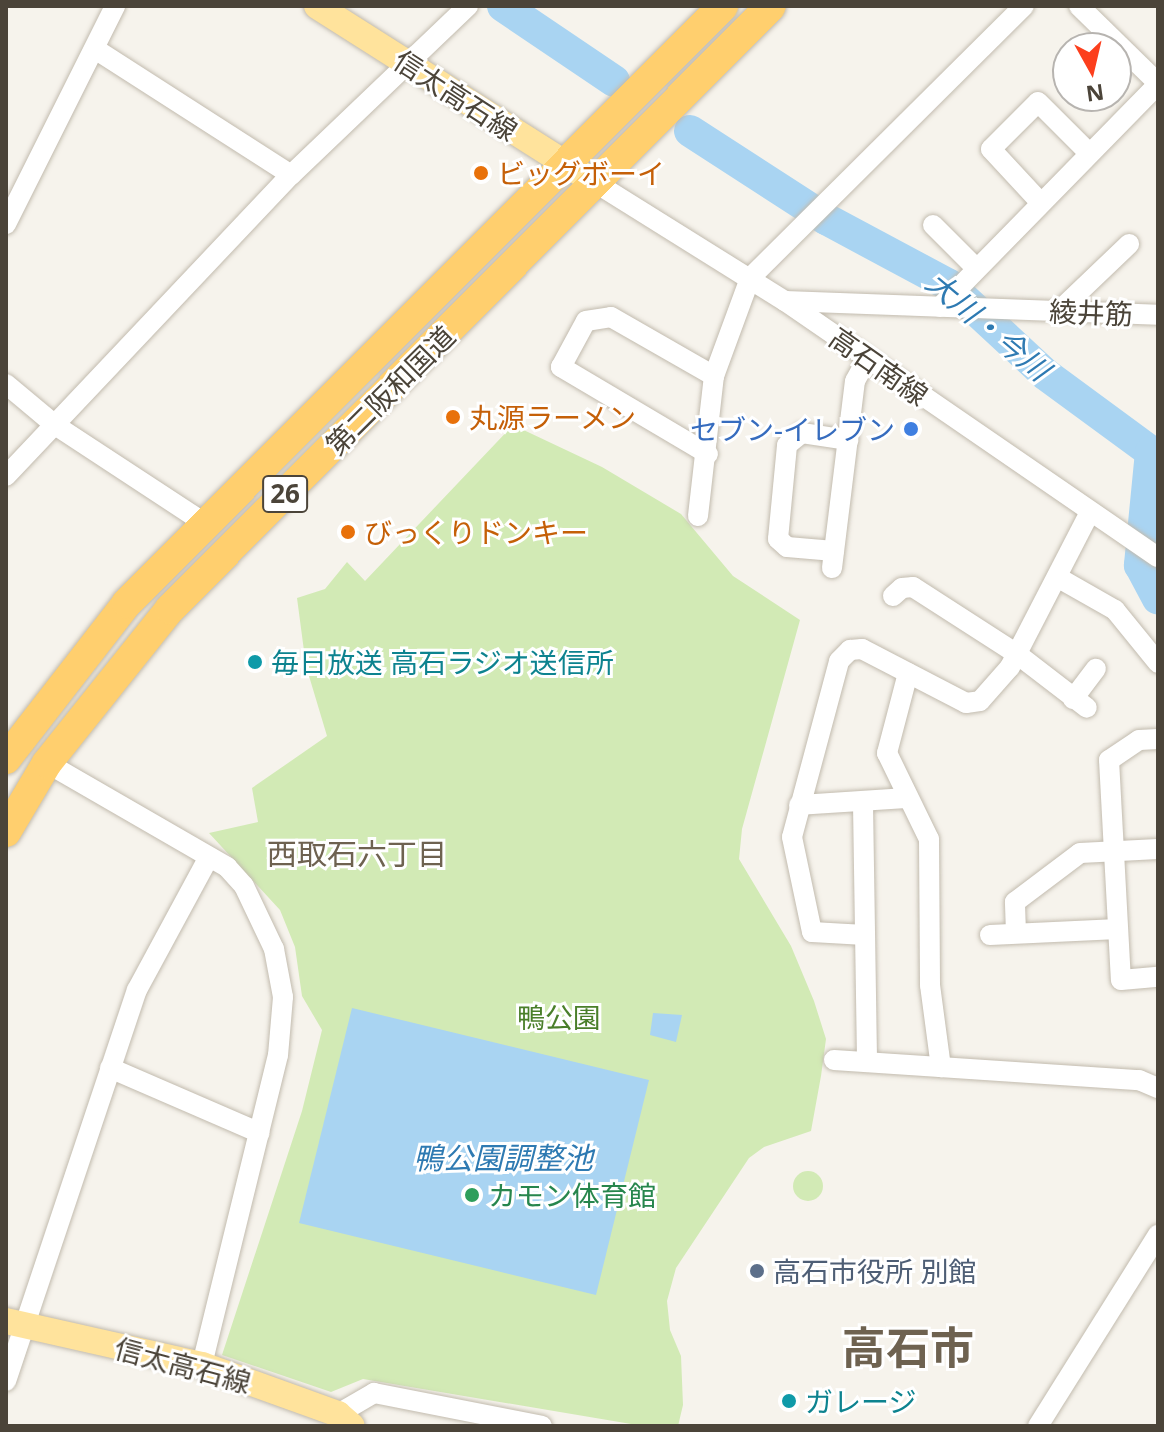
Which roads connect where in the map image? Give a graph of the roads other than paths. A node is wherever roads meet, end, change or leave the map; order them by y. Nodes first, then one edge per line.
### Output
1 (115, 6) edge
2 (317, 6) edge
3 (468, 6) edge
4 (723, 6) edge
5 (771, 6) edge
6 (1024, 6) edge
7 (1079, 6) edge
8 (95, 49) junction
9 (409, 65) junction
10 (1158, 84) edge
11 (1089, 153) junction
12 (563, 164) junction
13 (291, 175) junction
14 (596, 183) junction
15 (1040, 202) junction
16 (6, 224) edge
17 (933, 225) dead end
18 (1129, 244) dead end
19 (975, 267) junction
20 (750, 278) junction
21 (1158, 295) edge
22 (785, 301) junction
23 (957, 301) junction
24 (1059, 311) junction
25 (1151, 315) edge
26 (868, 358) junction
27 (714, 376) junction
28 (6, 384) edge
29 (55, 425) junction
30 (848, 440) junction
31 (708, 454) junction
32 (6, 476) edge
33 (1090, 512) junction
34 (698, 516) dead end
35 (204, 523) junction
36 (1147, 549) edge
37 (1057, 577) junction
38 (893, 596) dead end
39 (1017, 654) junction
40 (1158, 663) edge
41 (1096, 669) dead end
42 (908, 673) junction
43 (1158, 739) edge
44 (10, 744) edge
45 (47, 763) junction
46 (908, 798) junction
47 (863, 804) junction
48 (799, 805) junction
49 (6, 832) edge
50 (1158, 849) edge
51 (1113, 851) junction
52 (209, 857) junction
53 (1118, 929) junction
54 (1016, 933) junction
55 (865, 935) junction
56 (990, 935) dead end
57 (1158, 977) edge
58 (834, 1060) dead end
59 (867, 1062) junction
60 (941, 1067) junction
61 (110, 1068) junction
62 (1158, 1088) edge
63 (260, 1133) junction
64 (1158, 1235) edge
65 (14, 1323) edge
66 (202, 1365) junction
67 (6, 1381) edge
68 (345, 1420) edge
69 (542, 1426) edge
70 (1038, 1426) edge

1 - 8 street
2 - 9 main road, 信太高石線
3 - 9 street
4 - 12 highway, 第二阪和国道 / 26
5 - 14 highway, 第二阪和国道 / 26
6 - 20 street
7 - 10 street
8 - 13 street
8 - 16 street
9 - 12 main road, 信太高石線
9 - 13 street
10 - 11 street
11 - 15 street
11 - 15 street
12 - 14 main road, 信太高石線
12 - 35 highway, 第二阪和国道 / 26
13 - 29 street
14 - 20 street, 高石南線
14 - 45 highway, 第二阪和国道 / 26
15 - 19 street
17 - 19 street
18 - 24 street
19 - 23 street
20 - 22 street, 高石南線
20 - 27 street
21 - 25 street
22 - 23 street, 綾井筋
22 - 26 street, 高石南線
23 - 24 street, 綾井筋
24 - 25 street, 綾井筋
26 - 30 street
26 - 33 street, 高石南線
27 - 31 street
27 - 31 street
28 - 29 street
29 - 32 street
29 - 35 street
30 - 30 street
31 - 34 street
33 - 36 street, 高石南線
33 - 37 street
35 - 44 highway, 第二阪和国道 / 26
37 - 39 street
37 - 40 street
38 - 39 street
39 - 41 street
39 - 42 street
42 - 46 street
42 - 48 street
43 - 51 street
45 - 49 highway, 第二阪和国道 / 26
45 - 52 street
46 - 47 street
46 - 60 street
47 - 48 street
47 - 55 street
48 - 55 street
50 - 51 street
51 - 53 street
51 - 54 street
52 - 61 street
52 - 63 street
53 - 54 street
53 - 57 street
54 - 56 street
55 - 59 street
58 - 59 street
59 - 60 street
60 - 62 street
61 - 63 street
61 - 65 street
63 - 66 street
64 - 70 street
65 - 66 main road, 信太高石線
65 - 67 street
66 - 68 main road, 信太高石線
68 - 69 street

